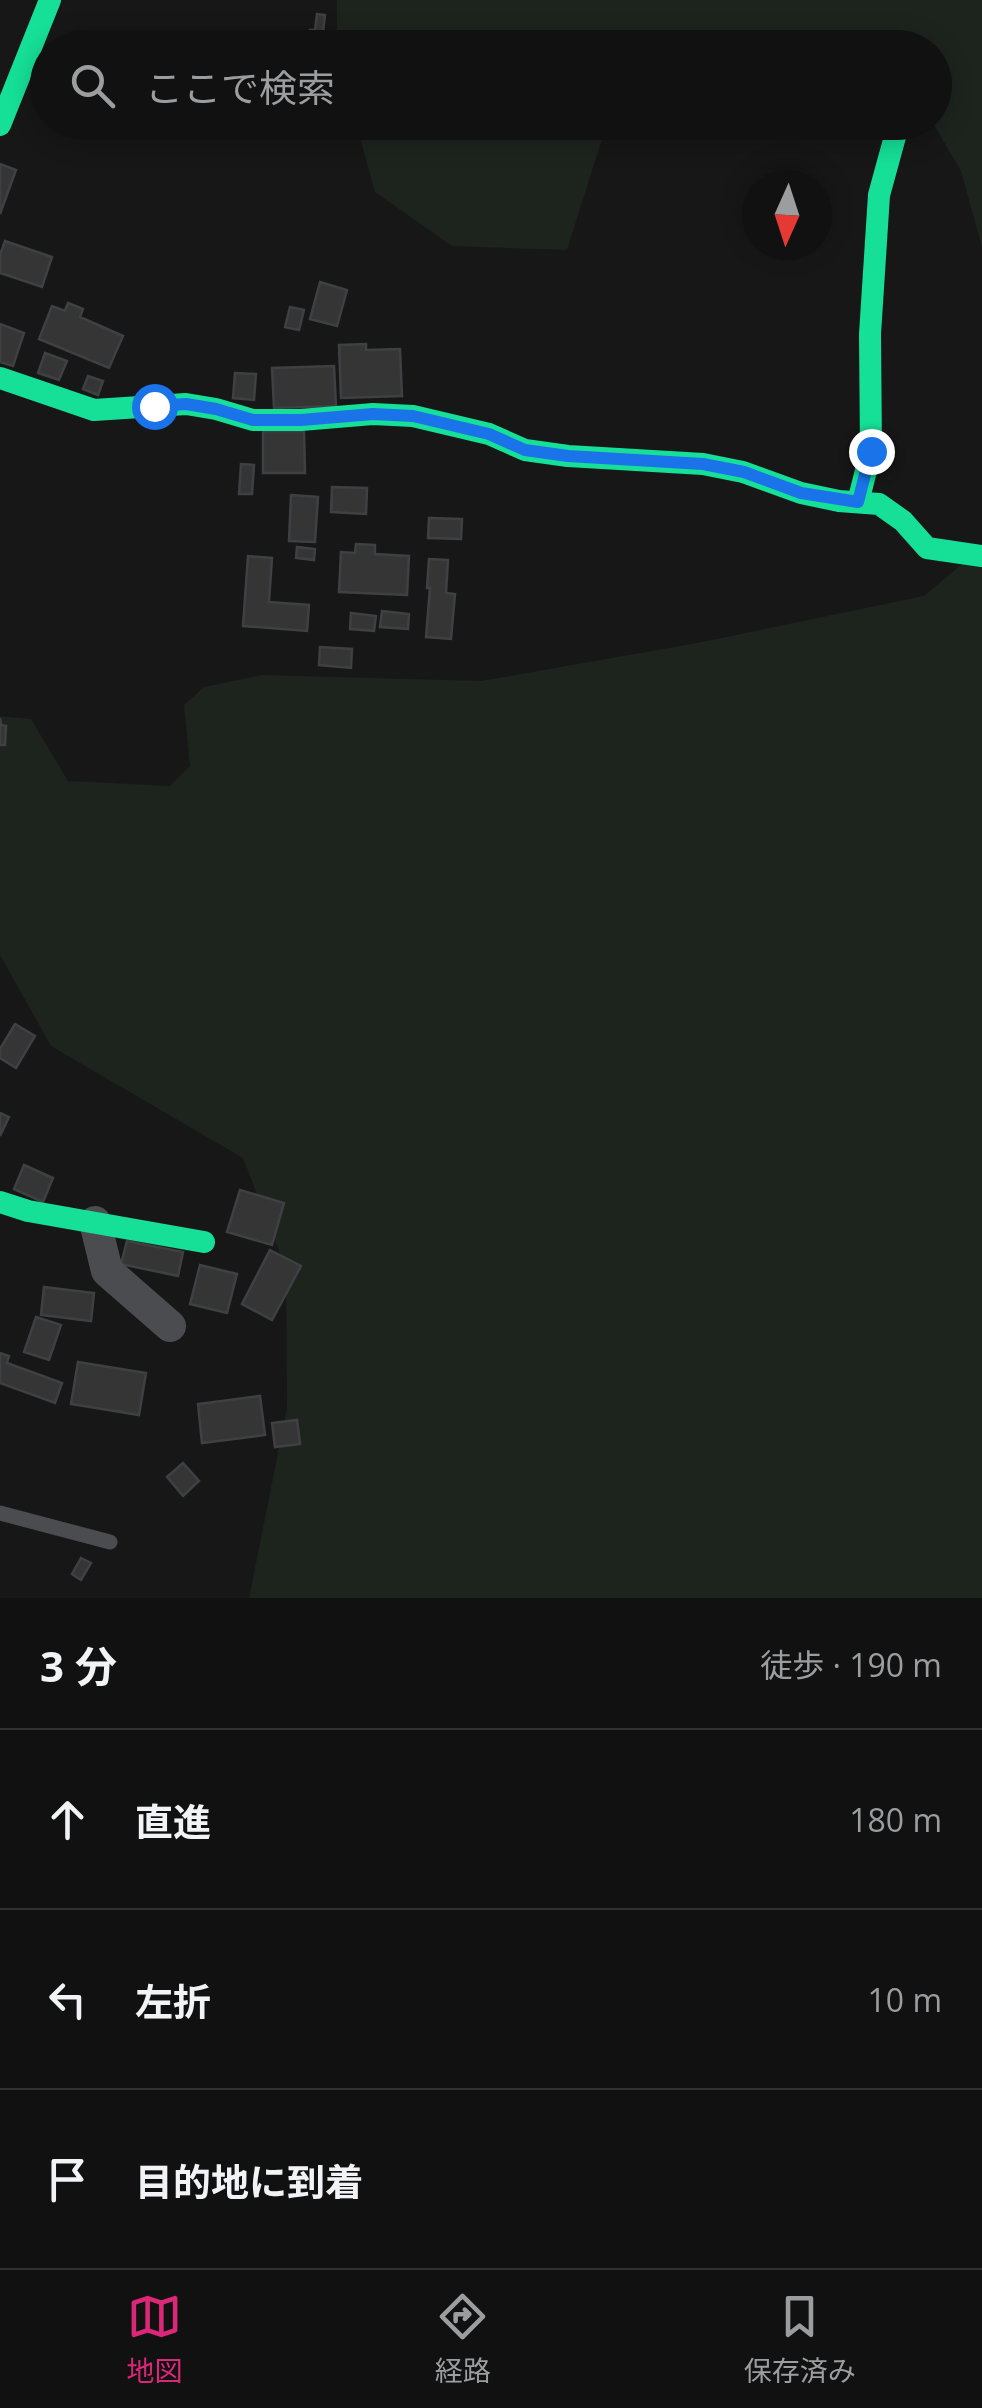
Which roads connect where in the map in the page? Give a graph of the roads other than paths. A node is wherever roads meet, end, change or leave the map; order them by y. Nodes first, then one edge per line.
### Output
1 (50, 0) edge
2 (38, 30) edge
3 (30, 50) edge
4 (0, 125) edge
5 (895, 140) edge
6 (0, 378) edge
7 (858, 502) junction
8 (982, 556) edge
9 (0, 1202) edge
10 (96, 1222) junction
11 (204, 1242) dead end
12 (170, 1326) dead end
13 (0, 1512) edge
14 (110, 1542) dead end

1 - 2 street
3 - 4 street
5 - 7 street
6 - 7 street
7 - 8 street
9 - 10 street
10 - 11 street
10 - 12 street
13 - 14 lane

